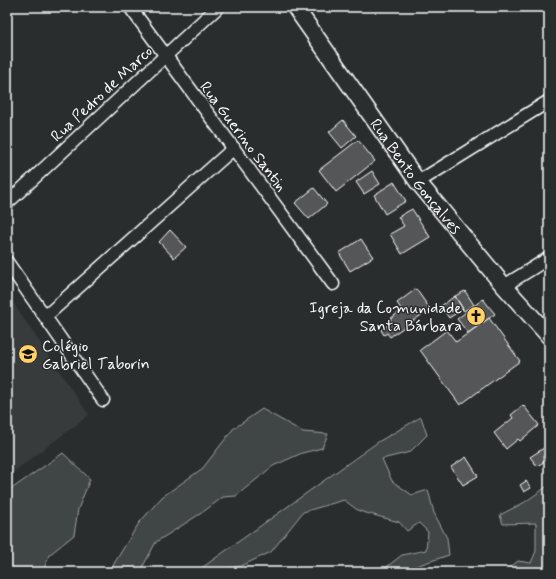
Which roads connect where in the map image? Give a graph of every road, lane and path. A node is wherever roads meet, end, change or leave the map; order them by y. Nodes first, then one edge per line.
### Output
1 (130, 7) edge
2 (218, 7) edge
3 (295, 7) edge
4 (165, 56) junction
5 (549, 101) edge
6 (234, 148) junction
7 (418, 182) junction
8 (7, 203) edge
9 (549, 258) edge
10 (7, 262) edge
11 (333, 284) dead end
12 (504, 286) junction
13 (46, 316) junction
14 (549, 336) edge
15 (103, 400) dead end

1 - 4 street, Rua Guerino Santin
2 - 4 street, Rua Pedro de Marco
3 - 7 street, Rua Bento Gonçalves
4 - 6 street, Rua Guerino Santin
4 - 8 street, Rua Pedro de Marco
5 - 7 street
6 - 11 street, Rua Guerino Santin
6 - 13 street
7 - 12 street, Rua Bento Gonçalves
9 - 12 street
10 - 13 street
12 - 14 street, Rua Bento Gonçalves
13 - 15 street

